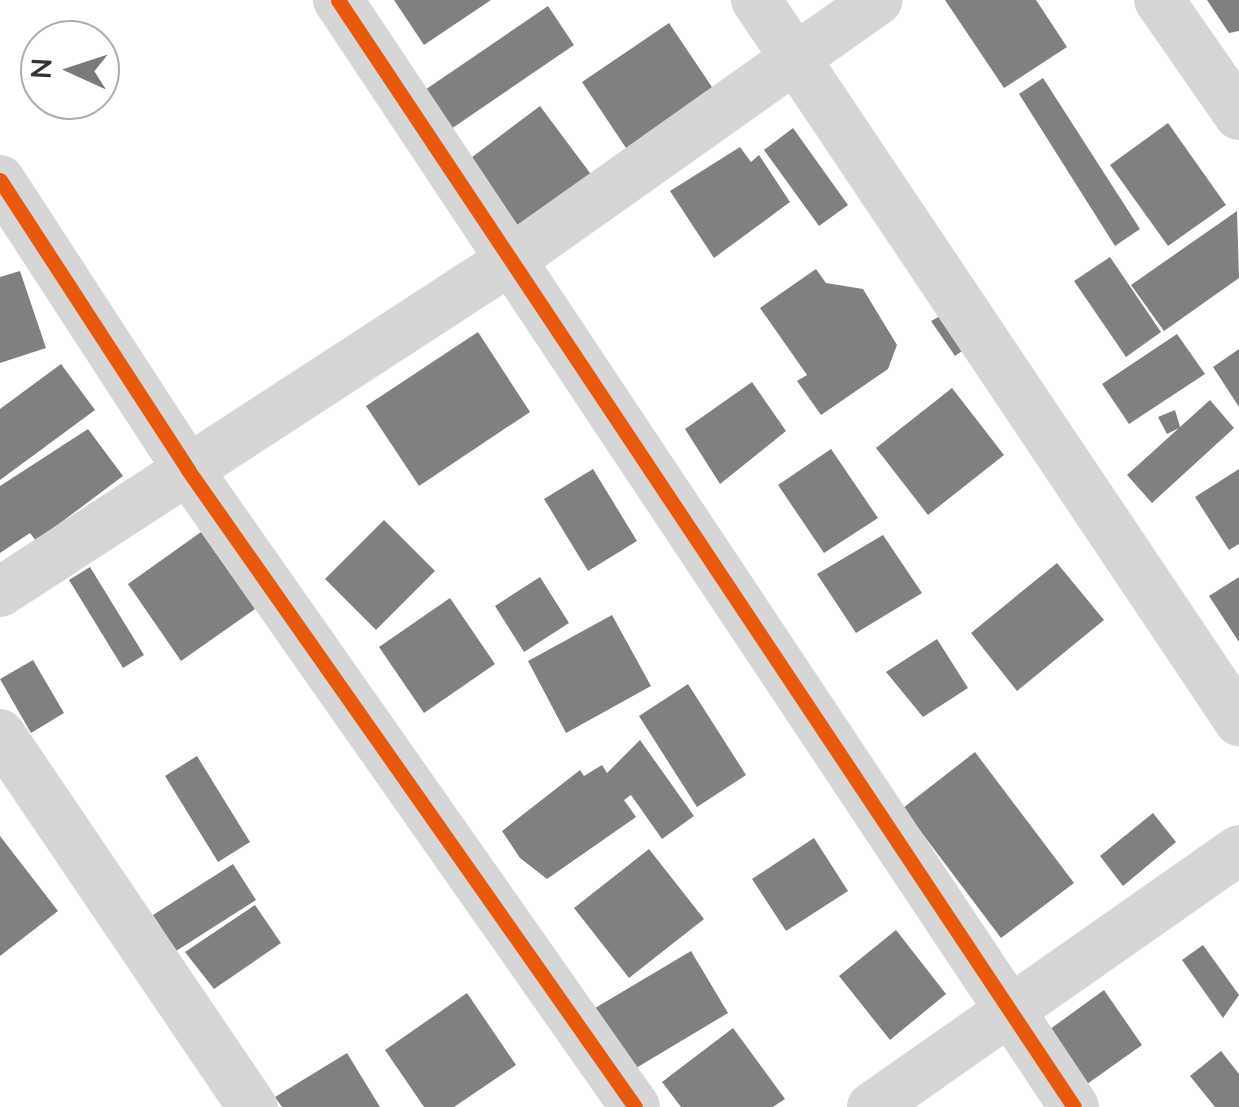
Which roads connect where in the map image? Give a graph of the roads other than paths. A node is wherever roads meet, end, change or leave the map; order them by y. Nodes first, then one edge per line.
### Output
1 (338, 0) edge
2 (756, 0) edge
3 (878, 0) edge
4 (1160, 0) edge
5 (792, 54) junction
6 (1239, 115) edge
7 (0, 180) edge
8 (512, 259) junction
9 (188, 470) junction
10 (0, 592) edge
11 (1239, 721) edge
12 (0, 734) edge
13 (1239, 850) edge
14 (1009, 1011) junction
15 (253, 1107) edge
16 (634, 1107) edge
17 (872, 1107) edge
18 (1074, 1107) edge

1 - 8 street
2 - 5 street
3 - 5 street
4 - 6 street
5 - 8 street
5 - 11 street
7 - 9 street
8 - 9 street
8 - 14 street
9 - 10 street
9 - 16 street
12 - 15 street
13 - 14 street
14 - 17 street
14 - 18 street

